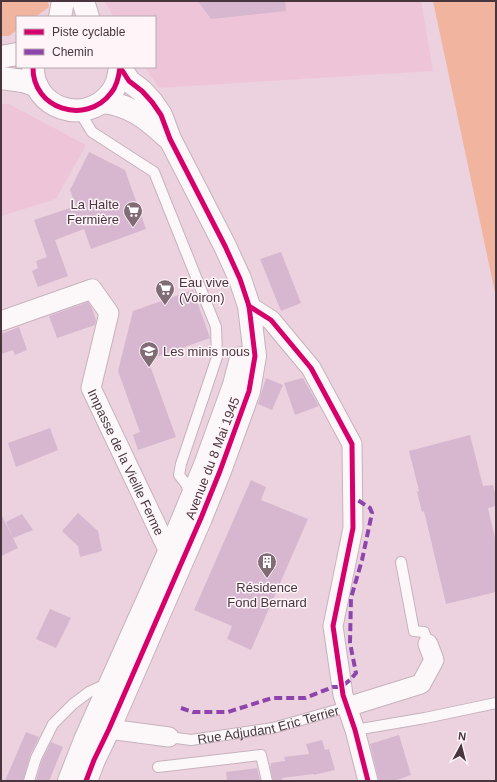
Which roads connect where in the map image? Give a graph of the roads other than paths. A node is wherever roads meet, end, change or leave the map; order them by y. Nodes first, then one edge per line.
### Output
1 (62, 1) edge
2 (82, 1) edge
3 (60, 16) edge
4 (88, 16) edge
5 (16, 54) edge
6 (1, 57) edge
7 (120, 68) edge
8 (121, 68) edge
9 (35, 77) edge
10 (1, 78) edge
11 (103, 102) junction
12 (79, 111) junction
13 (170, 139) junction
14 (240, 279) junction
15 (249, 306) junction
16 (1, 321) edge
17 (191, 496) junction
18 (201, 518) junction
19 (176, 556) junction
20 (401, 562) dead end
21 (428, 644) joint
22 (109, 686) junction
23 (496, 703) edge
24 (347, 707) junction
25 (101, 725) junction
26 (355, 730) junction
27 (169, 737) joint
28 (158, 767) dead end
29 (29, 781) edge
30 (69, 781) edge
31 (86, 781) edge
32 (267, 781) edge
33 (368, 781) edge

1 - 3 main road
2 - 4 main road
5 - 6 main road
7 - 11 main road
8 - 13 main road
9 - 10 main road
9 - 12 main road
11 - 12 main road
11 - 13 main road
12 - 17 lane
13 - 14 main road, Avenue du 8 Mai 1945
14 - 15 main road, Avenue du 8 Mai 1945
14 - 17 main road, Avenue du 8 Mai 1945
15 - 18 main road, Avenue du 8 Mai 1945
15 - 24 street
16 - 19 street, Impasse de la Vieille Ferme
17 - 18 lane
17 - 19 main road, Avenue du 8 Mai 1945
18 - 19 main road, Avenue du 8 Mai 1945
19 - 22 main road, Avenue du 8 Mai 1945
19 - 25 main road, Avenue du 8 Mai 1945
20 - 21 lane
21 - 24 street, Rue Adjudant Eric Terrier
22 - 25 main road, Avenue du 8 Mai 1945
22 - 29 lane
23 - 26 lane
24 - 26 street
24 - 27 lane, Rue Adjudant Eric Terrier
25 - 27 street, Rue Adjudant Eric Terrier
25 - 30 main road, Avenue du 8 Mai 1945
25 - 31 main road, Avenue du 8 Mai 1945
26 - 33 street
28 - 32 lane

